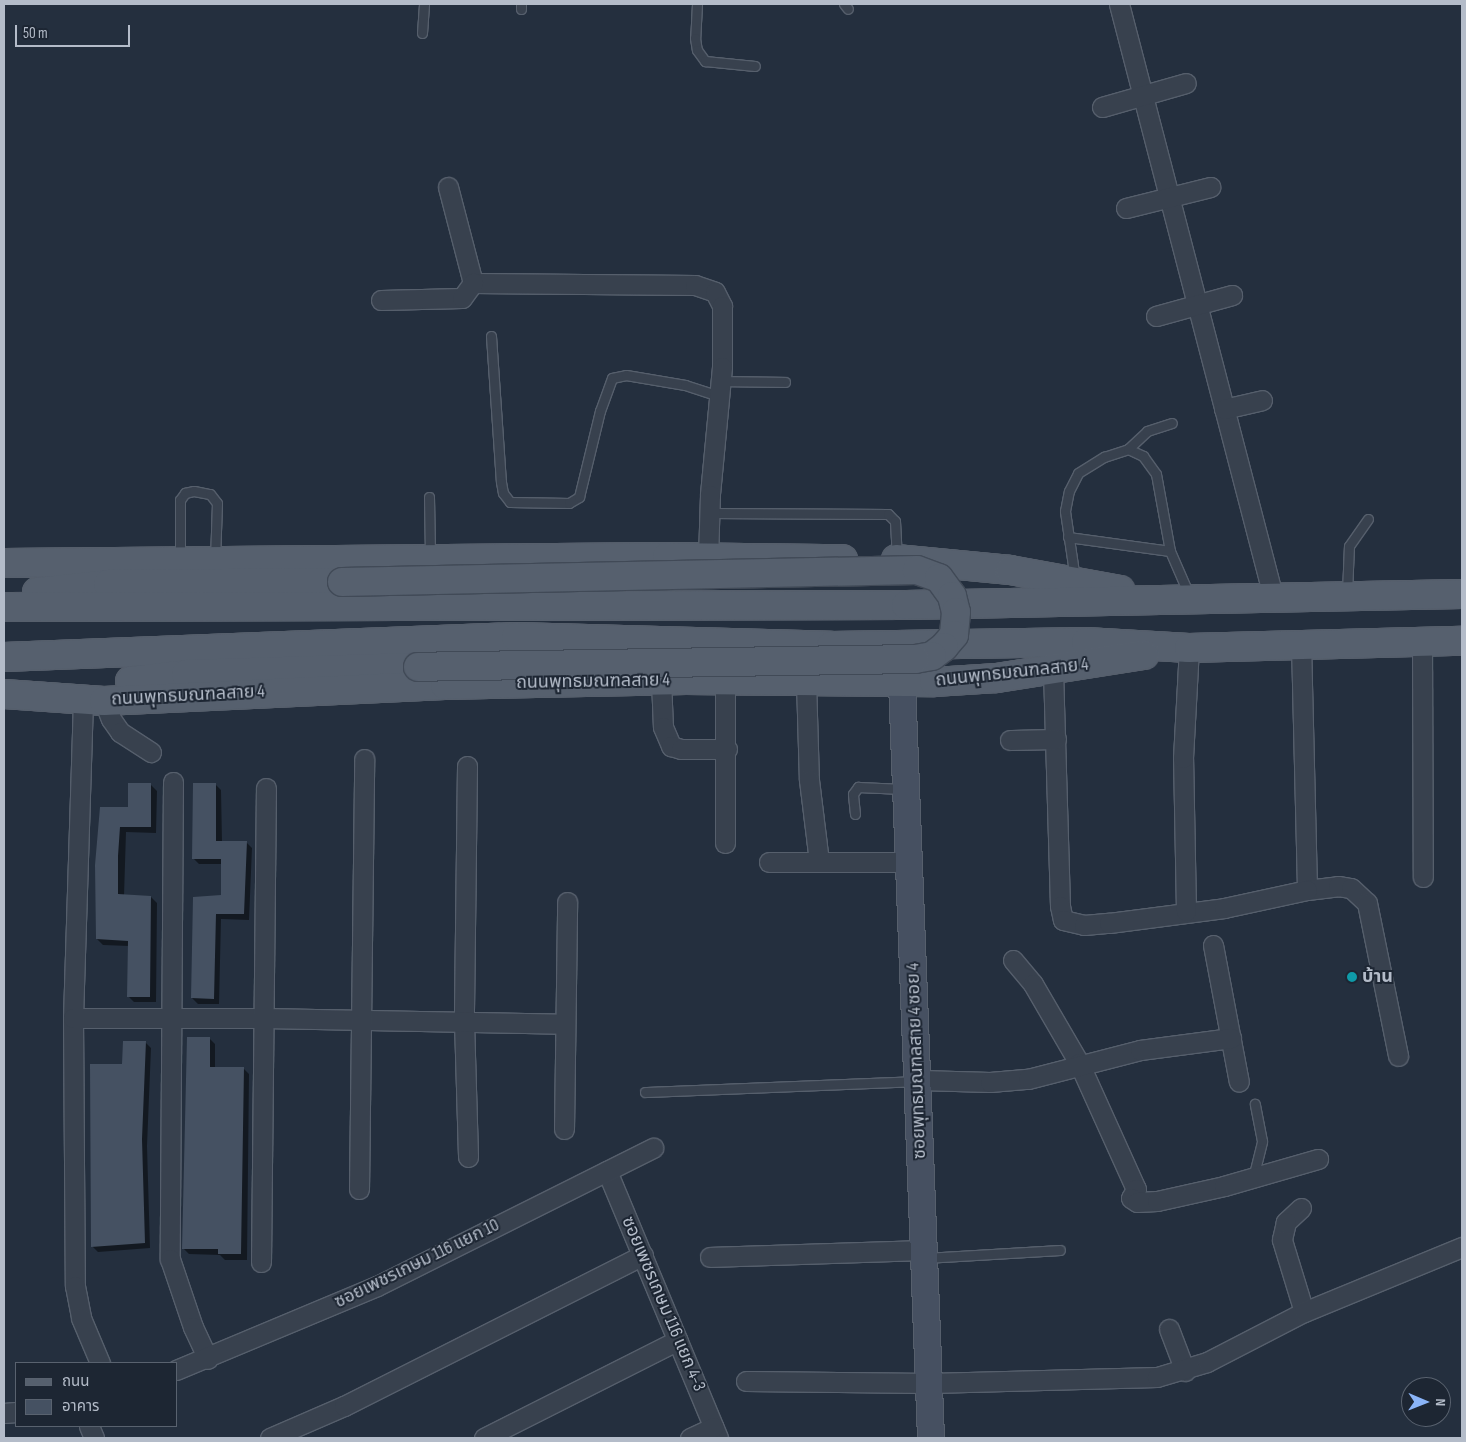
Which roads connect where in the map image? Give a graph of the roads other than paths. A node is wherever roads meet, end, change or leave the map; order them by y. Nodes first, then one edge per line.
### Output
1 (424, 4) edge
2 (697, 4) edge
3 (1119, 4) edge
4 (422, 33) dead end
5 (756, 66) dead end
6 (1186, 83) dead end
7 (1143, 95) junction
8 (1102, 107) dead end
9 (448, 187) dead end
10 (1210, 187) dead end
11 (1170, 197) junction
12 (1126, 208) dead end
13 (472, 283) junction
14 (1232, 295) dead end
15 (381, 300) dead end
16 (1197, 305) junction
17 (1156, 316) dead end
18 (490, 336) dead end
19 (786, 382) dead end
20 (720, 388) junction
21 (1262, 400) dead end
22 (1224, 409) junction
23 (1172, 423) dead end
24 (1128, 449) junction
25 (429, 497) dead end
26 (709, 513) junction
27 (1368, 519) dead end
28 (1068, 537) junction
29 (1170, 551) junction
30 (708, 558) junction
31 (897, 558) junction
32 (430, 560) junction
33 (180, 562) junction
34 (215, 562) junction
35 (4, 563) edge
36 (4, 578) edge
37 (1075, 580) junction
38 (108, 584) junction
39 (1462, 594) edge
40 (1348, 595) junction
41 (1273, 596) junction
42 (4, 597) edge
43 (1158, 598) junction
44 (1191, 598) junction
45 (4, 607) edge
46 (1462, 641) edge
47 (1422, 642) junction
48 (1301, 643) junction
49 (1184, 648) junction
50 (4, 657) edge
51 (36, 657) junction
52 (1053, 670) junction
53 (186, 674) junction
54 (661, 680) junction
55 (725, 680) junction
56 (806, 681) junction
57 (902, 683) junction
58 (4, 688) edge
59 (4, 694) edge
60 (93, 700) junction
61 (1056, 739) junction
62 (1010, 740) dead end
63 (727, 750) junction
64 (151, 752) dead end
65 (364, 759) dead end
66 (467, 766) dead end
67 (173, 782) dead end
68 (266, 788) dead end
69 (908, 789) junction
70 (855, 814) dead end
71 (725, 843) dead end
72 (819, 861) junction
73 (769, 862) dead end
74 (911, 862) junction
75 (1423, 877) dead end
76 (1307, 890) junction
77 (567, 902) dead end
78 (1186, 911) junction
79 (1213, 945) dead end
80 (1013, 960) dead end
81 (73, 1018) junction
82 (169, 1018) junction
83 (263, 1018) junction
84 (362, 1019) junction
85 (464, 1021) junction
86 (564, 1024) junction
87 (1231, 1038) junction
88 (1398, 1056) dead end
89 (1079, 1063) junction
90 (920, 1080) junction
91 (1239, 1082) dead end
92 (645, 1092) dead end
93 (1255, 1104) dead end
94 (564, 1129) dead end
95 (654, 1148) dead end
96 (468, 1157) dead end
97 (1318, 1159) dead end
98 (607, 1171) junction
99 (1253, 1178) junction
100 (359, 1189) dead end
101 (1301, 1208) dead end
102 (1462, 1248) edge
103 (1060, 1250) dead end
104 (923, 1254) junction
105 (643, 1256) junction
106 (710, 1257) dead end
107 (261, 1262) dead end
108 (1304, 1312) junction
109 (1169, 1329) dead end
110 (678, 1340) junction
111 (208, 1359) junction
112 (100, 1362) edge
113 (178, 1369) edge
114 (1182, 1372) junction
115 (746, 1381) dead end
116 (930, 1383) junction
117 (716, 1432) edge
118 (270, 1438) edge
119 (484, 1438) edge
120 (690, 1438) edge
121 (931, 1438) edge

1 - 4 lane
2 - 5 lane
3 - 7 street
6 - 7 street
7 - 8 street
7 - 11 street
9 - 13 street
10 - 11 street
11 - 12 street
11 - 16 street
13 - 15 street
13 - 20 street
14 - 16 street
16 - 17 street
16 - 22 street
18 - 20 lane
19 - 20 lane
20 - 26 street
21 - 22 street
22 - 41 street
23 - 24 lane
24 - 28 lane
24 - 29 lane
25 - 32 lane
26 - 30 street
26 - 31 lane
27 - 40 lane
28 - 29 lane
28 - 37 lane
29 - 44 lane
30 - 31 main road
30 - 32 main road
31 - 37 main road
32 - 34 main road
33 - 34 main road
33 - 34 lane
33 - 35 main road
36 - 38 main road
37 - 43 main road
38 - 42 main road
38 - 53 main road, bridge
39 - 40 main road
40 - 41 main road
41 - 44 main road
43 - 44 main road
43 - 45 main road
46 - 47 main road, ถนนพุทธมณฑลสาย 4
47 - 48 main road, ถนนพุทธมณฑลสาย 4
47 - 75 street
48 - 49 main road, ถนนพุทธมณฑลสาย 4
48 - 76 street
49 - 51 main road, ถนนพุทธมณฑลสาย 4
49 - 52 main road, ถนนพุทธมณฑลสาย 4
49 - 78 street
50 - 51 main road, ถนนพุทธมณฑลสาย 4
51 - 53 main road
52 - 57 main road, ถนนพุทธมณฑลสาย 4
52 - 61 street
53 - 58 main road
54 - 55 main road, ถนนพุทธมณฑลสาย 4
54 - 60 main road, ถนนพุทธมณฑลสาย 4
54 - 63 street
55 - 56 main road, ถนนพุทธมณฑลสาย 4
55 - 63 street
56 - 57 main road, ถนนพุทธมณฑลสาย 4
56 - 72 street
57 - 69 street, ซอยพุทธมณฑลสาย 4 ซอย 4
59 - 60 main road, ถนนพุทธมณฑลสาย 4
60 - 64 street
60 - 81 street
61 - 62 street
61 - 78 street
63 - 71 street
65 - 84 street
66 - 85 street
67 - 82 street
68 - 83 street
69 - 70 lane
69 - 74 street, ซอยพุทธมณฑลสาย 4 ซอย 4
72 - 73 street
72 - 74 street
74 - 90 street, ซอยพุทธมณฑลสาย 4 ซอย 4
76 - 78 street
76 - 88 street
77 - 86 street
79 - 87 street
80 - 89 street
81 - 82 street
81 - 112 street
82 - 83 street
82 - 111 street
83 - 84 street
83 - 107 street
84 - 85 street
84 - 100 street
85 - 86 street
85 - 96 street
86 - 94 street
87 - 89 street
87 - 91 street
89 - 90 street
89 - 99 street
90 - 92 lane
90 - 104 street, ซอยพุทธมณฑลสาย 4 ซอย 4
93 - 99 lane
95 - 98 street, ซอยเพชรเกษม 116 แยก 10
97 - 99 street
98 - 105 street, ซอยเพชรเกษม 116 แยก 4-3
98 - 111 street, ซอยเพชรเกษม 116 แยก 10
101 - 108 street
102 - 108 street
103 - 104 lane
104 - 106 street
104 - 116 street, ซอยพุทธมณฑลสาย 4 ซอย 4
105 - 110 street, ซอยเพชรเกษม 116 แยก 4-3
105 - 118 street
108 - 114 street
109 - 114 street
110 - 117 street, ซอยเพชรเกษม 116 แยก 4-3
110 - 119 street
111 - 113 street, ซอยเพชรเกษม 116 แยก 10
114 - 116 street
115 - 116 street
116 - 121 street, ซอยพุทธมณฑลสาย 4 ซอย 4
117 - 120 street

